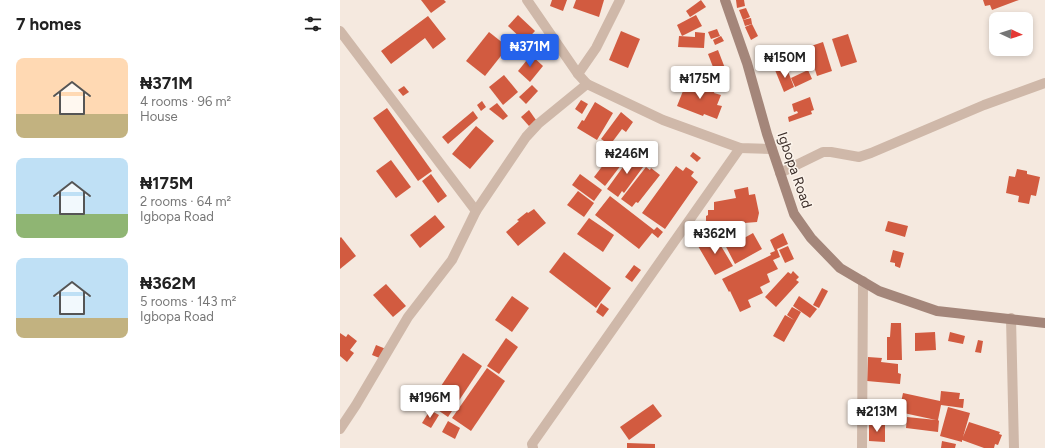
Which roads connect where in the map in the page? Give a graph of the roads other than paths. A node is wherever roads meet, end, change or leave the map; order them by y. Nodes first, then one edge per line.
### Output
1 (527, 0) edge
2 (620, 0) edge
3 (725, 0) edge
4 (340, 31) edge
5 (578, 74) junction
6 (1045, 83) edge
7 (587, 84) junction
8 (740, 148) junction
9 (772, 149) junction
10 (780, 173) junction
11 (476, 210) junction
12 (863, 281) junction
13 (1011, 318) junction
14 (1045, 323) edge
15 (340, 428) edge
16 (533, 448) edge
17 (862, 448) edge
18 (1014, 448) edge

1 - 5 street
2 - 5 street
3 - 9 street, Igbopa Road
4 - 11 street
5 - 7 street
6 - 10 street
7 - 8 street
7 - 11 street
8 - 9 street
8 - 16 street
9 - 10 street, Igbopa Road
10 - 12 street, Igbopa Road
11 - 15 street
12 - 13 street, Igbopa Road
12 - 17 street
13 - 14 street, Igbopa Road
13 - 18 street

